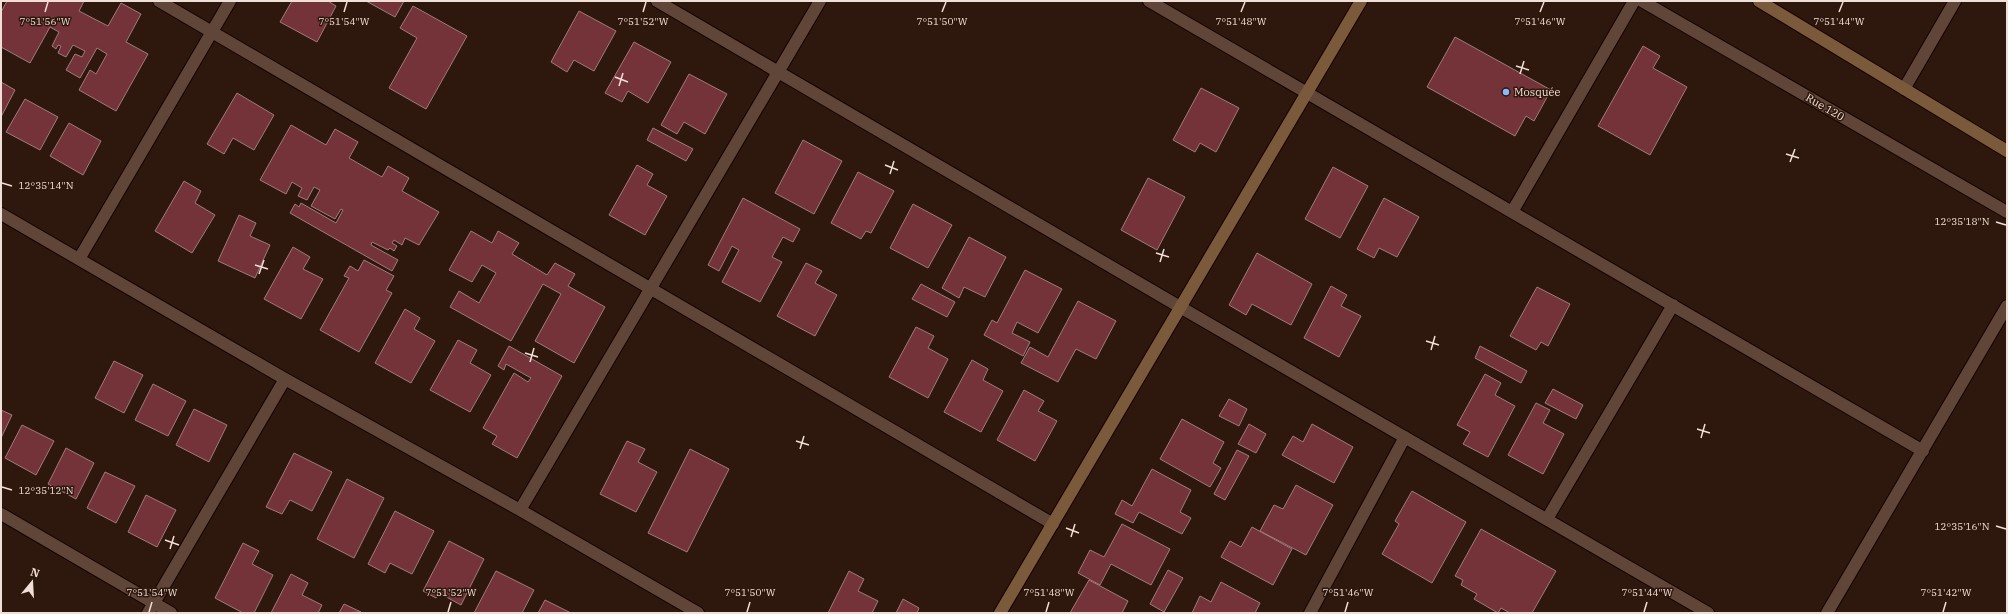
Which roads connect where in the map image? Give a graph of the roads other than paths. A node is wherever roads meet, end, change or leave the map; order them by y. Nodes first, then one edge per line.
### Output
1 (159, 1) edge
2 (230, 1) edge
3 (657, 1) edge
4 (820, 1) edge
5 (1149, 1) edge
6 (1361, 1) edge
7 (1634, 1) edge
8 (1642, 1) edge
9 (1759, 1) edge
10 (1955, 1) edge
11 (212, 32) junction
12 (778, 72) junction
13 (1904, 89) junction
14 (1307, 94) junction
15 (2007, 152) edge
16 (1512, 212) junction
17 (2007, 212) edge
18 (1, 214) edge
19 (79, 259) junction
20 (651, 288) junction
21 (1673, 306) junction
22 (2007, 306) edge
23 (1180, 308) junction
24 (285, 379) junction
25 (1405, 437) junction
26 (1923, 451) junction
27 (520, 510) junction
28 (1, 514) edge
29 (1547, 519) junction
30 (1053, 524) junction
31 (151, 608) edge
32 (171, 613) edge
33 (697, 613) edge
34 (1000, 613) edge
35 (1310, 613) edge
36 (1708, 613) edge
37 (1827, 613) edge

1 - 11 street
2 - 11 street
3 - 12 street
4 - 12 street
5 - 14 street
6 - 14 street
7 - 16 street
8 - 17 street, Rue 120
9 - 13 street
10 - 13 street
11 - 19 street
11 - 20 street
12 - 20 street
12 - 23 street
13 - 15 street
14 - 16 street
14 - 23 street
16 - 21 street
18 - 19 street
19 - 24 street
20 - 27 street
20 - 30 street
21 - 26 street
21 - 29 street
22 - 26 street
23 - 25 street
23 - 30 street
24 - 27 street
24 - 31 street
25 - 29 street
25 - 35 street
26 - 37 street
27 - 33 street
28 - 31 street
29 - 36 street
30 - 34 street
31 - 32 street

